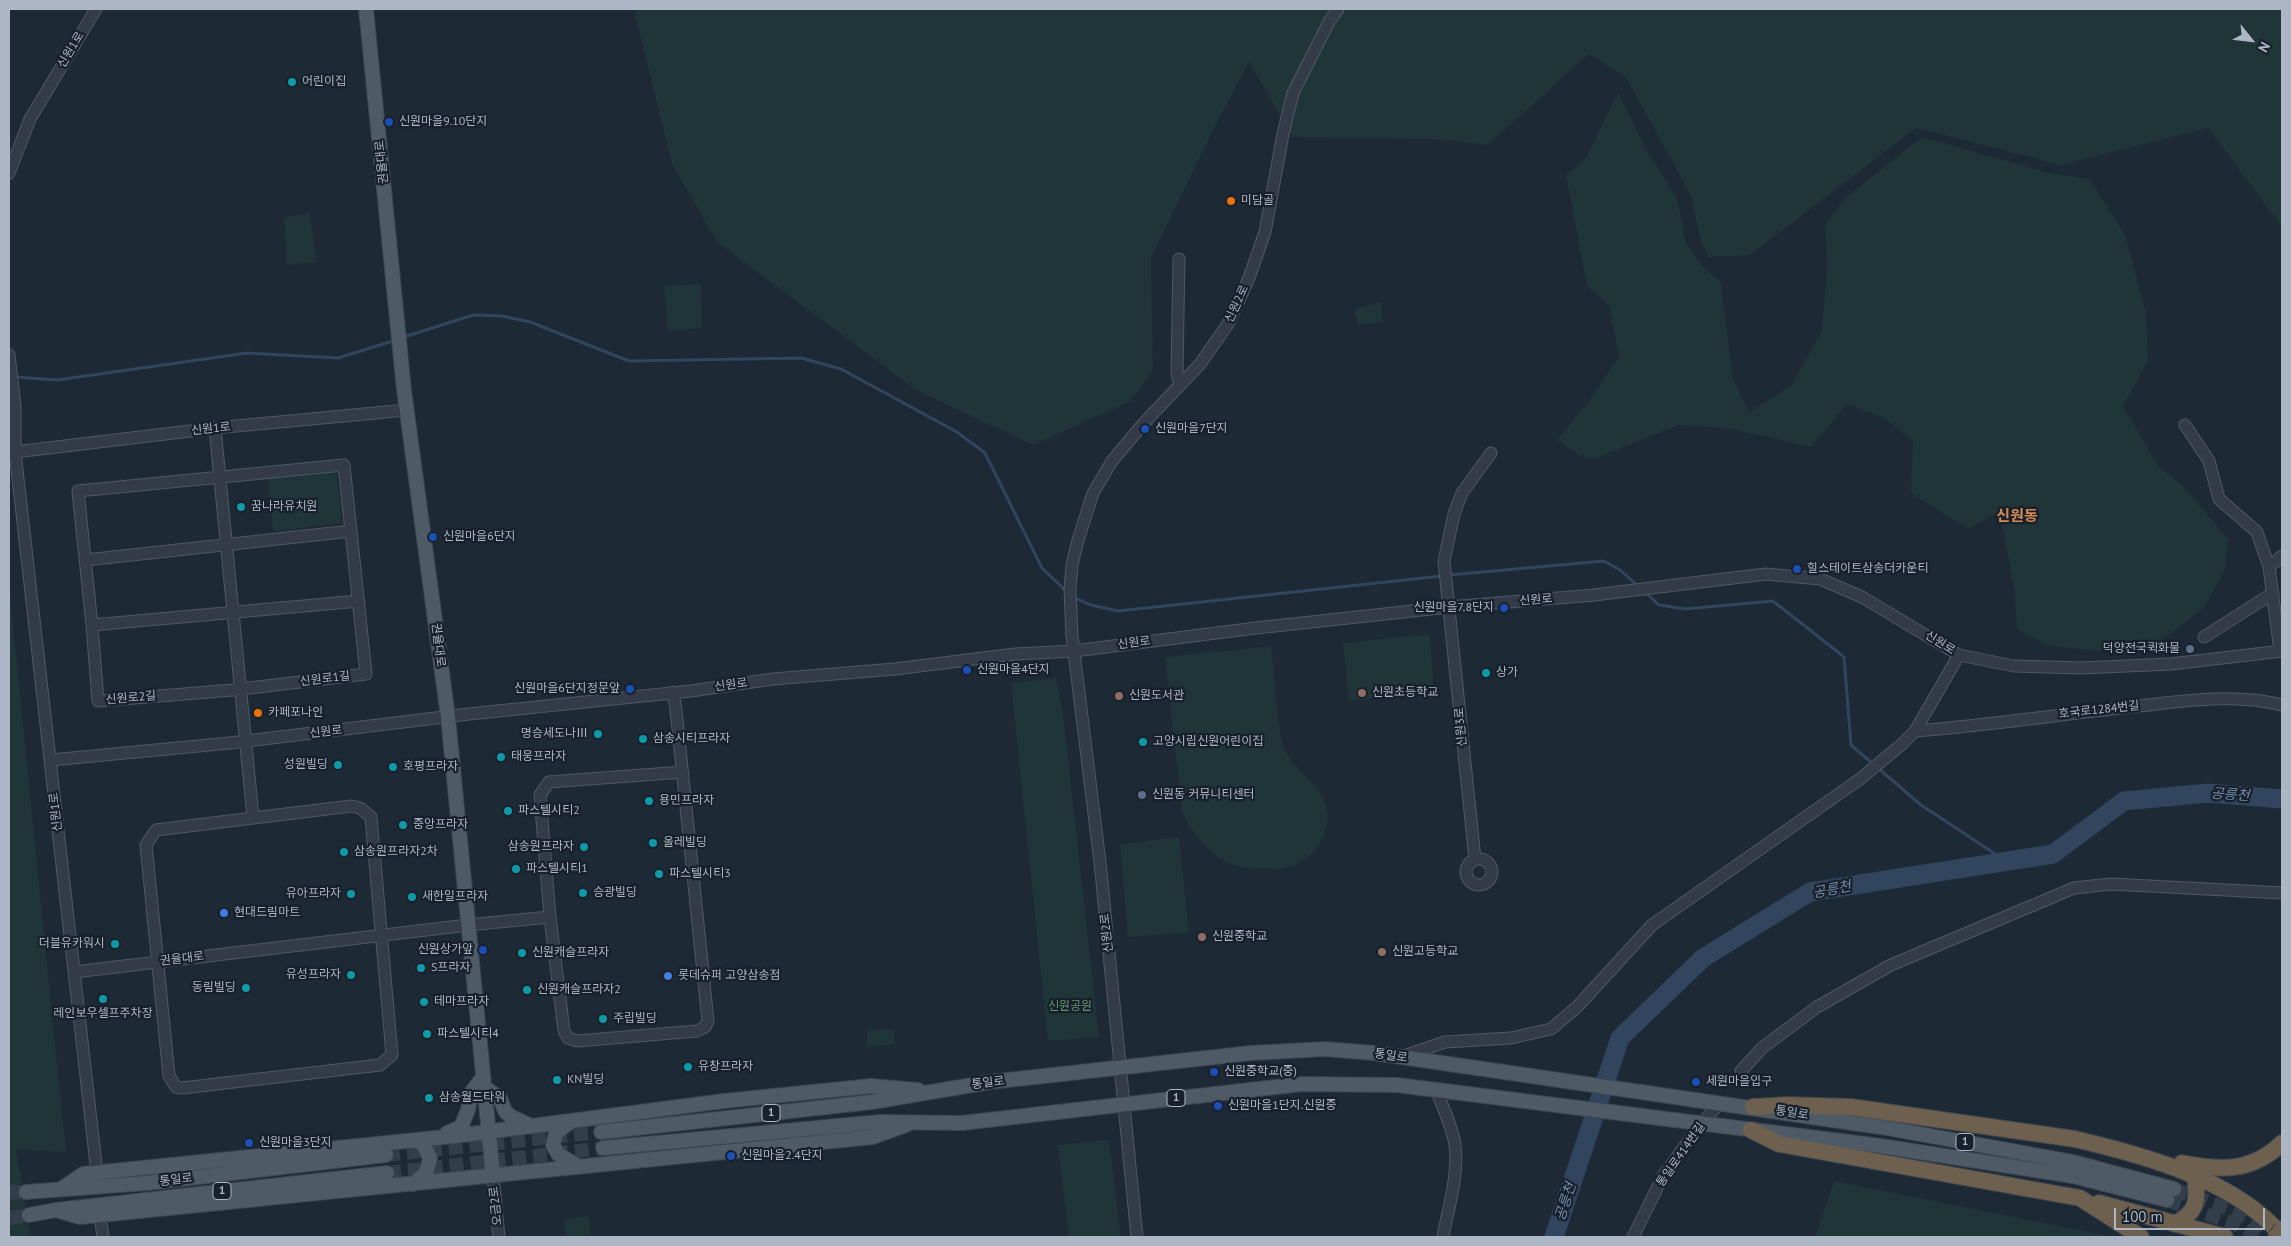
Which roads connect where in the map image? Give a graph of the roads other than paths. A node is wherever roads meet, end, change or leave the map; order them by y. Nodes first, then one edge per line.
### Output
1 (96, 9) edge
2 (366, 9) edge
3 (1338, 9) edge
4 (9, 173) edge
5 (1179, 259) dead end
6 (9, 356) edge
7 (1180, 385) junction
8 (407, 410) junction
9 (2185, 425) dead end
10 (215, 428) junction
11 (15, 452) junction
12 (1491, 453) dead end
13 (220, 476) junction
14 (351, 531) junction
15 (227, 545) junction
16 (2282, 556) edge
17 (86, 560) junction
18 (2269, 567) junction
19 (2273, 593) junction
20 (358, 601) junction
21 (1449, 607) junction
22 (234, 613) junction
23 (92, 625) junction
24 (2204, 637) dead end
25 (1074, 651) junction
26 (2281, 651) edge
27 (1959, 655) junction
28 (241, 689) junction
29 (673, 692) junction
30 (2282, 705) edge
31 (448, 717) junction
32 (1915, 731) junction
33 (246, 740) junction
34 (50, 760) junction
35 (682, 772) junction
36 (253, 817) junction
37 (1474, 859) dead end
38 (2282, 893) edge
39 (550, 917) junction
40 (468, 925) junction
41 (382, 935) junction
42 (158, 962) junction
43 (74, 972) junction
44 (1400, 1057) junction
45 (1121, 1068) junction
46 (1741, 1071) dead end
47 (484, 1082) junction
48 (1436, 1090) junction
49 (942, 1092) junction
50 (1720, 1103) junction
51 (1124, 1104) junction
52 (1753, 1108) junction
53 (916, 1121) junction
54 (569, 1123) junction
55 (1701, 1124) junction
56 (531, 1126) junction
57 (1751, 1130) junction
58 (488, 1132) junction
59 (601, 1132) tunnel mouth
60 (442, 1137) junction
61 (415, 1140) junction
62 (2282, 1143) edge
63 (2108, 1147) junction
64 (603, 1148) tunnel mouth
65 (386, 1155) tunnel mouth
66 (579, 1167) junction
67 (387, 1172) tunnel mouth
68 (96, 1173) junction
69 (2195, 1174) junction
70 (493, 1176) junction
71 (412, 1184) junction
72 (61, 1190) junction
73 (26, 1192) tunnel mouth
74 (2080, 1198) junction
75 (56, 1210) junction
76 (29, 1215) tunnel mouth
77 (100, 1215) junction
78 (2175, 1224) junction
79 (2282, 1229) edge
80 (2282, 1236) edge
81 (103, 1237) edge
82 (499, 1237) edge
83 (1137, 1237) edge
84 (1443, 1237) edge
85 (1633, 1237) edge
86 (2141, 1237) edge
87 (2225, 1237) edge
88 (2276, 1237) edge

1 - 4 street, 신원1로
2 - 8 main road, 권율대로
3 - 7 street, 신원2로
5 - 7 street
6 - 11 street, 신원1로
7 - 25 street, 신원2로
8 - 10 street, 신원1로
8 - 31 main road, 권율대로
9 - 18 street
10 - 11 street, 신원1로
10 - 13 street
11 - 34 street, 신원1로
12 - 21 street, 신원3로
13 - 14 street, 신원로1길
13 - 15 street
13 - 17 street, 신원로2길
14 - 15 street
14 - 20 street, 신원로1길
15 - 17 street
15 - 22 street
16 - 18 street
17 - 23 street, 신원로2길
18 - 19 street
19 - 24 street
19 - 26 street
20 - 22 street
20 - 28 street, 신원로1길
21 - 25 street, 신원로
21 - 27 street, 신원로
21 - 37 street, 신원3로
22 - 23 street
22 - 28 street
23 - 28 street, 신원로2길
25 - 29 street, 신원로
25 - 45 street, 신원2로
26 - 27 street
27 - 32 street
28 - 33 street
29 - 31 street, 신원로
29 - 35 street
30 - 32 street, 호국로1284번길
31 - 33 street, 신원로
31 - 40 main road, 권율대로
32 - 44 street
33 - 34 street, 신원로
33 - 36 street
34 - 43 street, 신원1로
35 - 39 street
35 - 39 street
36 - 41 street
36 - 42 street
38 - 46 street
39 - 40 street
40 - 41 street, 권율대로
40 - 47 main road, 권율대로
41 - 42 street, 권율대로
41 - 42 street
42 - 43 street, 권율대로
43 - 68 street, 신원1로
44 - 45 main road, 통일로 / 1
44 - 50 main road, 통일로 / 1
45 - 49 main road, 통일로 / 1
45 - 51 street, 신원2로
47 - 56 main road
47 - 58 main road, 권율대로
47 - 60 main road
48 - 51 main road, 통일로 / 1
48 - 55 main road, 통일로 / 1
48 - 84 street
49 - 54 main road
49 - 59 main road, 통일로 / 1
50 - 52 main road, 통일로 / 1
50 - 55 street, 통일로414번길
51 - 53 main road, 통일로 / 1
51 - 83 street, 신원2로
52 - 57 main road, 통일로 / 1
52 - 63 highway
53 - 64 main road, 통일로 / 1
53 - 66 main road
54 - 56 main road
54 - 66 main road
55 - 57 main road, 통일로 / 1
55 - 85 street, 통일로414번길
56 - 58 main road
57 - 74 highway
58 - 60 main road
58 - 70 main road, 권율대로
60 - 61 main road
61 - 68 main road
61 - 71 main road
62 - 63 highway
63 - 69 highway
65 - 72 main road, 통일로 / 1
66 - 70 main road
67 - 75 main road, 통일로 / 1
68 - 72 main road
69 - 78 highway
69 - 80 highway
70 - 71 main road
70 - 82 street, 오금2로
71 - 77 main road
72 - 73 main road, 통일로 / 1
74 - 78 highway
74 - 86 highway
75 - 76 main road, 통일로 / 1
75 - 77 main road
77 - 81 street
78 - 87 highway
79 - 88 highway, bridge

